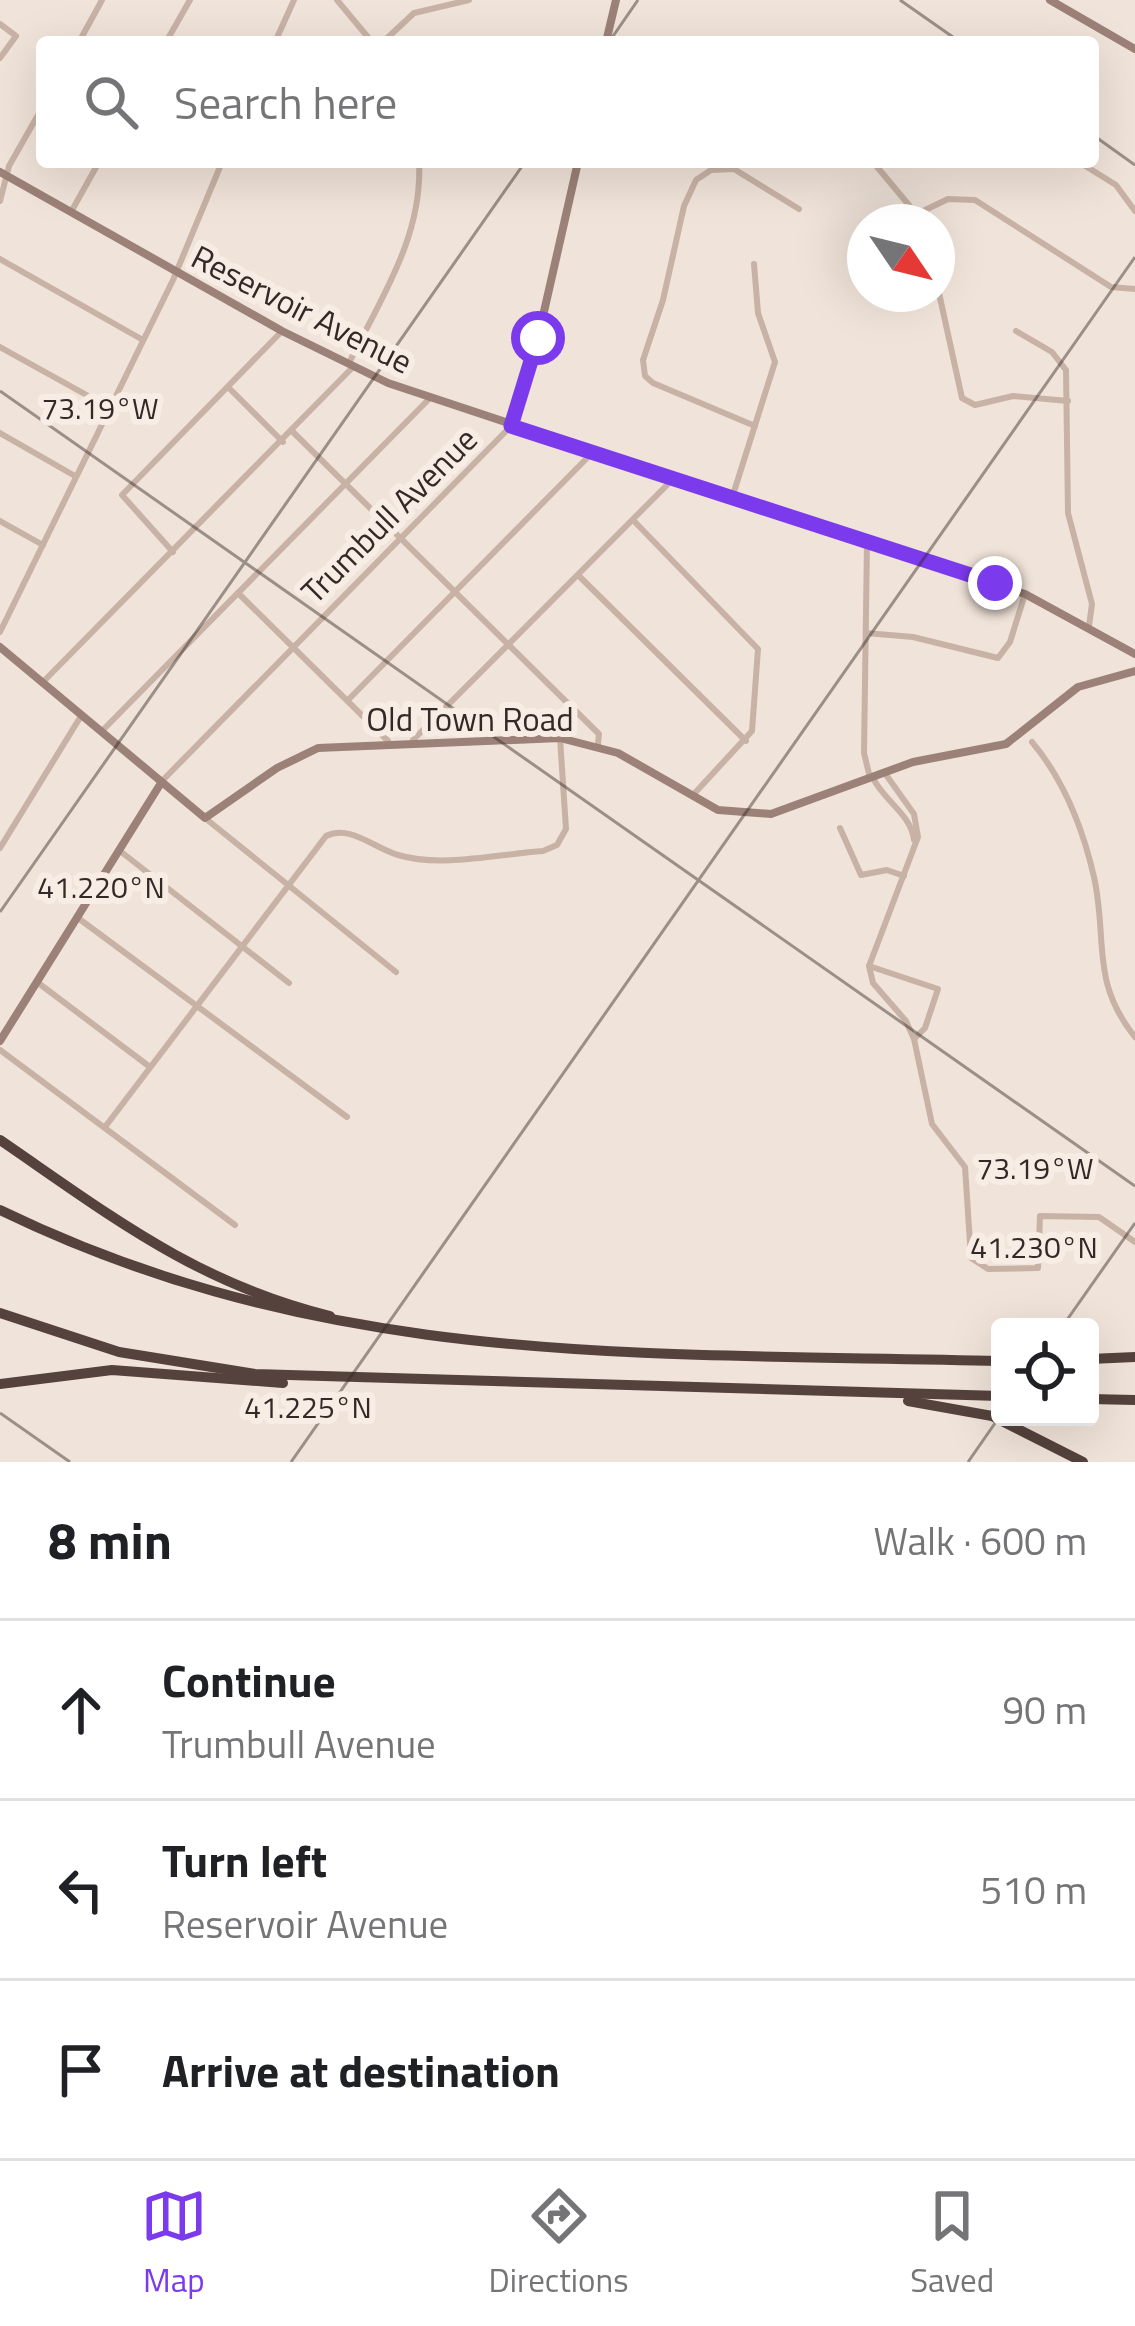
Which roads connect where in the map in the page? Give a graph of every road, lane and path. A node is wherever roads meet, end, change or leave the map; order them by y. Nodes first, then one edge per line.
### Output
1 (102, 0) edge
2 (190, 0) edge
3 (294, 0) edge
4 (338, 0) edge
5 (470, 0) edge
6 (616, 0) edge
7 (1050, 0) edge
8 (0, 24) edge
9 (82, 36) edge
10 (169, 36) edge
11 (278, 36) edge
12 (367, 36) edge
13 (390, 36) edge
14 (607, 36) edge
15 (1135, 49) edge
16 (0, 58) edge
17 (36, 118) edge
18 (96, 168) edge
19 (219, 168) edge
20 (418, 168) edge
21 (577, 168) edge
22 (878, 168) edge
23 (1089, 168) edge
24 (4, 174) edge
25 (0, 201) edge
26 (909, 204) edge
27 (941, 204) edge
28 (799, 209) dead end
29 (71, 212) junction
30 (1135, 212) edge
31 (0, 259) edge
32 (754, 264) dead end
33 (175, 271) junction
34 (1135, 289) edge
35 (943, 312) edge
36 (282, 331) junction
37 (1016, 331) dead end
38 (143, 340) junction
39 (0, 346) edge
40 (350, 367) junction
41 (228, 387) junction
42 (429, 399) junction
43 (1068, 401) junction
44 (110, 408) junction
45 (511, 426) junction
46 (755, 426) junction
47 (293, 432) junction
48 (0, 434) edge
49 (284, 442) junction
50 (592, 453) junction
51 (76, 476) junction
52 (674, 479) junction
53 (348, 484) junction
54 (733, 498) junction
55 (633, 520) junction
56 (0, 521) edge
57 (401, 538) junction
58 (867, 542) junction
59 (43, 545) junction
60 (172, 552) junction
61 (578, 575) junction
62 (455, 590) junction
63 (238, 593) junction
64 (1025, 594) junction
65 (1089, 626) junction
66 (0, 632) edge
67 (866, 634) junction
68 (294, 645) junction
69 (509, 645) junction
70 (0, 647) edge
71 (1135, 653) edge
72 (1135, 671) edge
73 (42, 683) junction
74 (348, 700) junction
75 (81, 716) junction
76 (101, 732) junction
77 (560, 738) junction
78 (413, 740) junction
79 (388, 741) junction
80 (746, 741) junction
81 (1031, 742) dead end
82 (598, 744) junction
83 (884, 772) junction
84 (871, 778) junction
85 (161, 782) junction
86 (692, 796) junction
87 (205, 818) junction
88 (840, 828) dead end
89 (0, 848) edge
90 (117, 849) junction
91 (908, 867) junction
92 (904, 876) junction
93 (287, 884) junction
94 (75, 916) junction
95 (243, 944) junction
96 (869, 966) junction
97 (396, 971) dead end
98 (34, 980) junction
99 (290, 983) dead end
100 (197, 1005) junction
101 (1135, 1037) edge
102 (1, 1038) edge
103 (914, 1039) junction
104 (150, 1067) junction
105 (346, 1118) dead end
106 (105, 1127) junction
107 (0, 1140) edge
108 (0, 1210) edge
109 (235, 1225) dead end
110 (1135, 1242) edge
111 (0, 1313) edge
112 (427, 1339) junction
113 (991, 1361) edge
114 (1099, 1361) edge
115 (1135, 1361) edge
116 (346, 1379) junction
117 (0, 1384) edge
118 (833, 1392) junction
119 (991, 1396) edge
120 (1099, 1399) edge
121 (1135, 1400) edge
122 (1083, 1462) edge

1 - 9 street
2 - 10 street
3 - 11 street
4 - 12 street
5 - 13 street
6 - 14 main road
7 - 15 main road
8 - 16 street
17 - 24 street
18 - 29 street
19 - 33 street
20 - 40 street
21 - 45 main road, Trumbull Avenue
22 - 26 street
23 - 30 street
24 - 25 street
24 - 29 main road, Reservoir Avenue
27 - 34 street
28 - 46 street
29 - 33 main road, Reservoir Avenue
31 - 38 street
32 - 46 street
33 - 36 main road, Reservoir Avenue
33 - 38 street
35 - 43 street
36 - 40 main road, Reservoir Avenue
36 - 41 street
37 - 43 street
38 - 44 street
39 - 44 street
40 - 42 main road, Reservoir Avenue
40 - 47 street
41 - 49 street
41 - 60 street
42 - 45 main road, Reservoir Avenue
42 - 53 street
43 - 65 street
44 - 51 street
45 - 50 main road, Reservoir Avenue
45 - 57 street, Trumbull Avenue
46 - 54 street
47 - 49 street
47 - 53 street
48 - 51 street
49 - 60 street
50 - 52 main road, Reservoir Avenue
50 - 62 street
51 - 59 street
52 - 54 main road, Reservoir Avenue
52 - 55 street
53 - 57 street
53 - 63 street
54 - 58 main road, Reservoir Avenue
55 - 61 street
55 - 80 street
56 - 59 street
57 - 62 street
57 - 68 street, Trumbull Avenue
58 - 64 main road, Reservoir Avenue
58 - 67 street
59 - 66 street
60 - 73 street
61 - 69 street
61 - 80 street
62 - 69 street
62 - 74 street
63 - 68 street
63 - 76 street
64 - 65 main road, Reservoir Avenue
64 - 67 street
65 - 71 main road, Reservoir Avenue
67 - 84 street
68 - 74 street
68 - 85 street, Trumbull Avenue
69 - 78 street
69 - 82 street
70 - 73 main road
72 - 83 main road, Old Town Road
73 - 75 main road
74 - 79 street
75 - 76 main road
75 - 89 street
76 - 85 main road
77 - 78 main road, Old Town Road
77 - 82 main road, Old Town Road
77 - 93 street
78 - 79 main road, Old Town Road
79 - 87 main road, Old Town Road
80 - 86 street
81 - 101 street
82 - 86 main road, Old Town Road
83 - 84 main road, Old Town Road
83 - 91 street
84 - 86 main road, Old Town Road
84 - 91 street
85 - 87 main road
85 - 90 main road
87 - 93 street
88 - 92 street
90 - 94 main road
90 - 95 street
91 - 92 street
92 - 96 street
93 - 95 street
93 - 97 street
94 - 98 main road
94 - 100 street
95 - 99 street
95 - 100 street
96 - 103 street
96 - 103 street
98 - 102 main road
98 - 104 street
100 - 104 street
100 - 105 street
102 - 106 street
103 - 110 street
104 - 106 street
106 - 109 street
107 - 112 highway
108 - 112 highway
111 - 116 highway
112 - 113 highway
114 - 115 highway
116 - 117 highway
116 - 118 highway
118 - 119 highway
118 - 122 highway
120 - 121 highway

